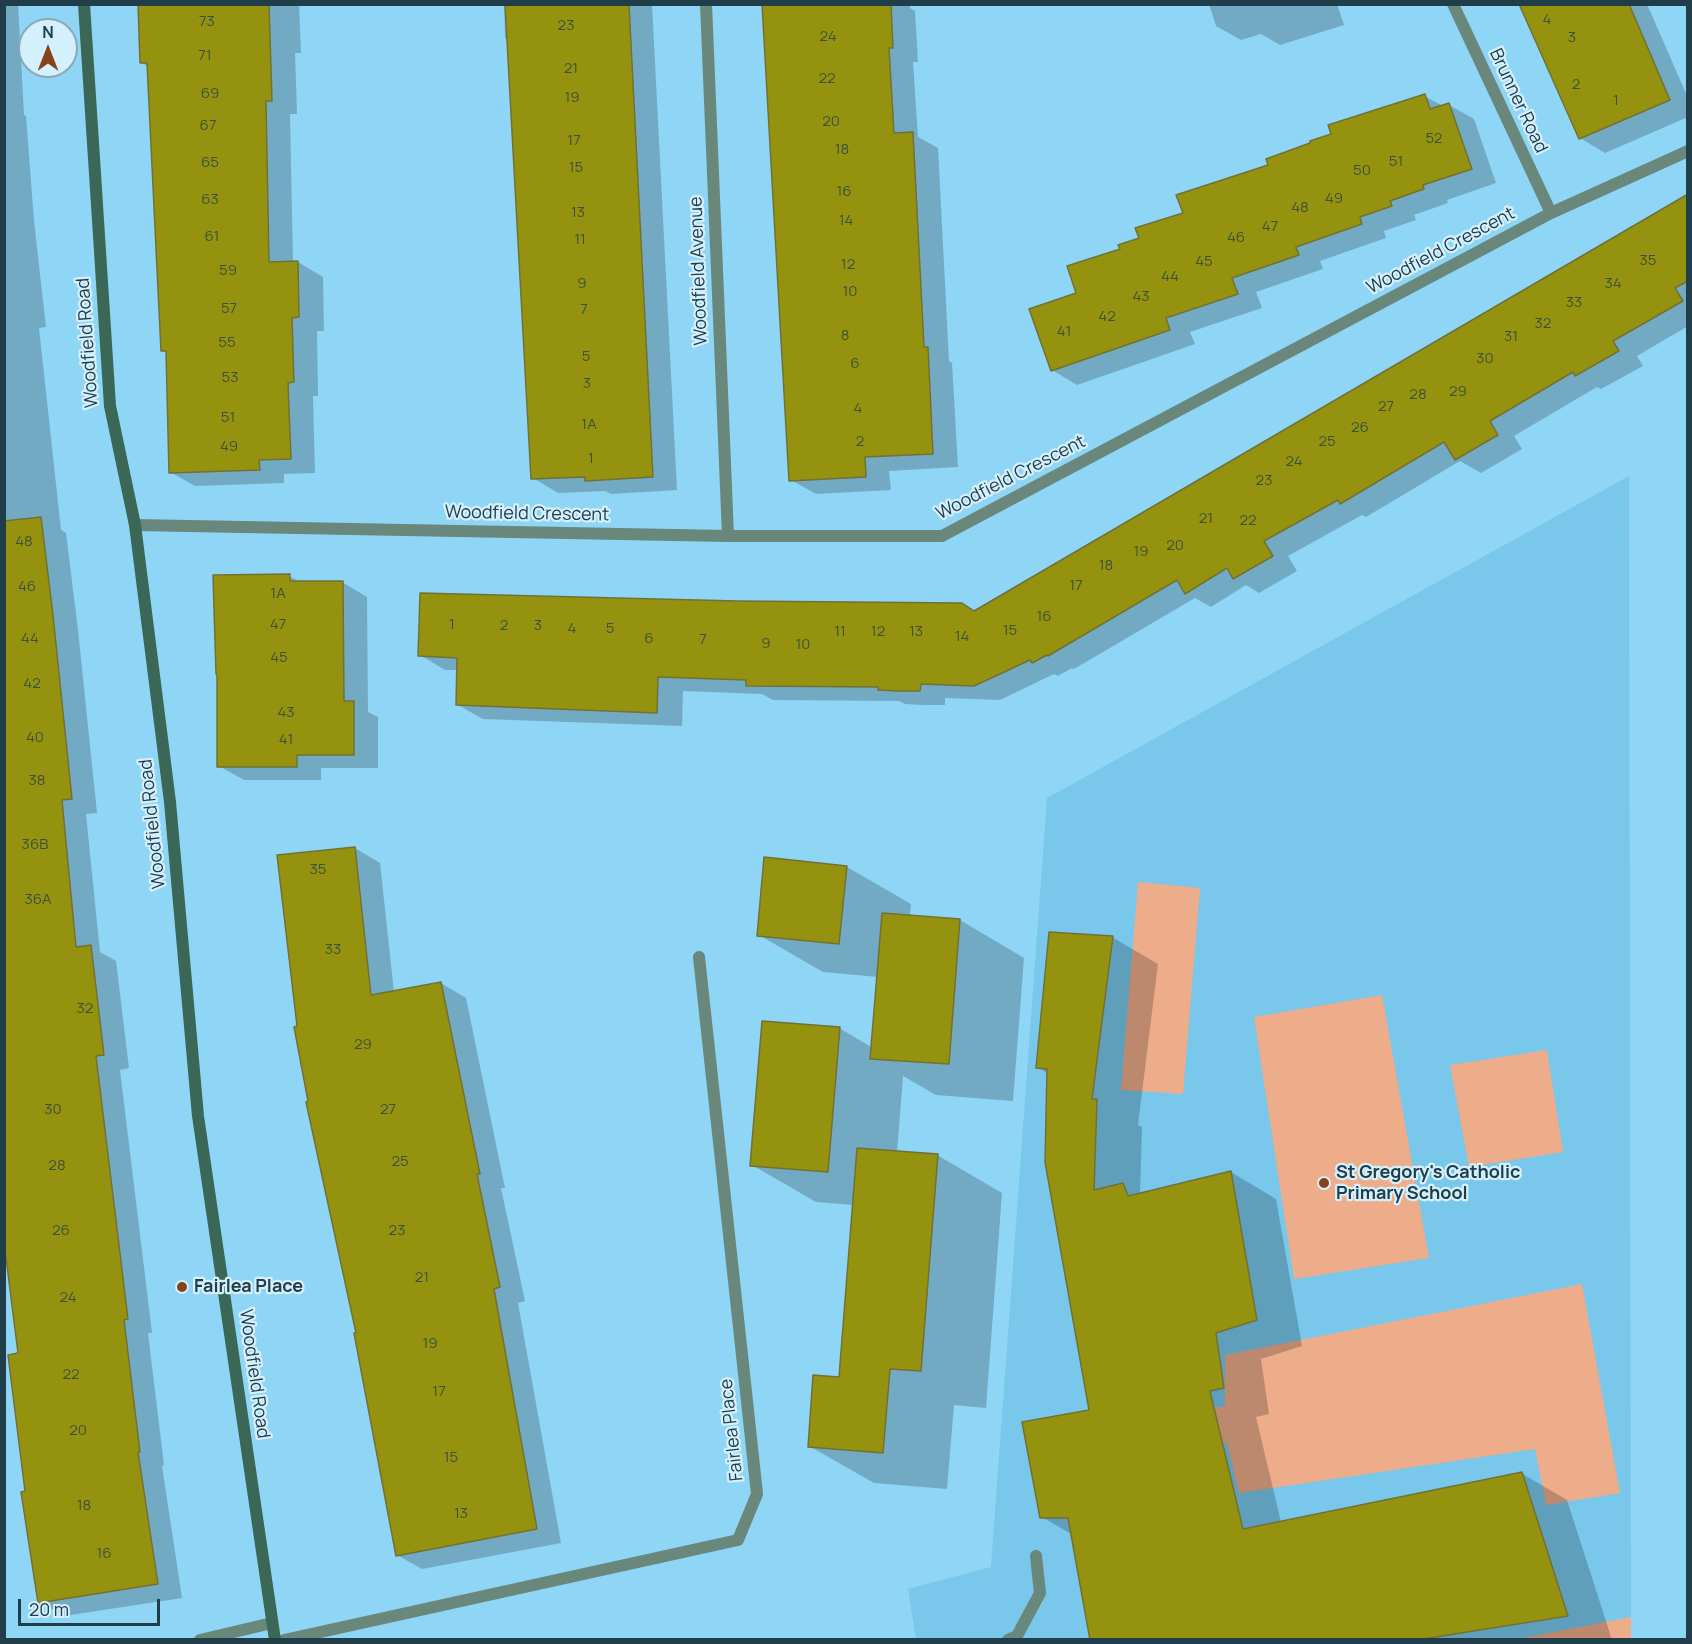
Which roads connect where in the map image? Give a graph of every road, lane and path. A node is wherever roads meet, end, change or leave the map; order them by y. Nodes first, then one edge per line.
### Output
1 (84, 4) edge
2 (706, 4) edge
3 (1453, 4) edge
4 (1688, 151) edge
5 (1551, 213) junction
6 (135, 525) junction
7 (728, 536) junction
8 (699, 957) dead end
9 (1036, 1556) dead end
10 (272, 1623) junction
11 (200, 1640) edge
12 (275, 1640) edge
13 (284, 1640) edge
14 (1008, 1640) edge

1 - 6 street, Woodfield Road
2 - 7 street, Woodfield Avenue
3 - 5 street, Brunner Road
4 - 5 street, Woodfield Crescent
5 - 7 street, Woodfield Crescent
6 - 7 street, Woodfield Crescent
6 - 10 street, Woodfield Road
8 - 13 street, Fairlea Place
9 - 14 street
10 - 11 street
10 - 12 street, Woodfield Road

